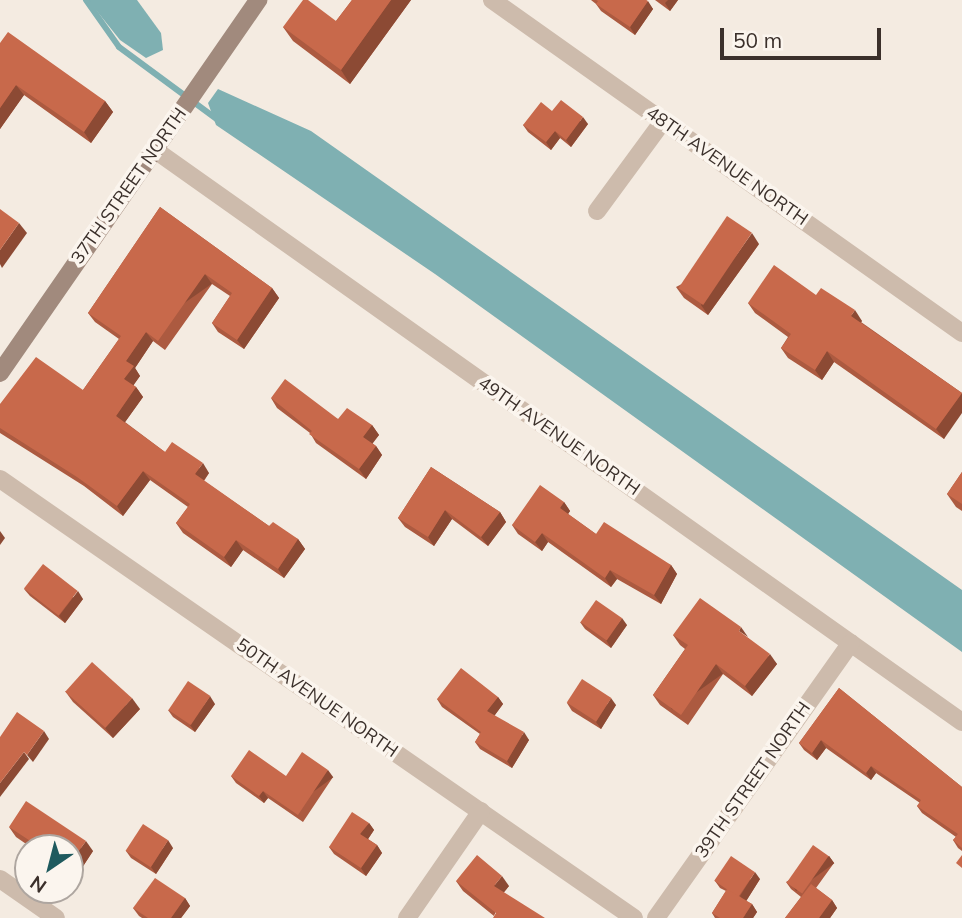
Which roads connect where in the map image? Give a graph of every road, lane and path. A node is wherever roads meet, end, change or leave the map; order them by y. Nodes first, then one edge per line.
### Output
1 (258, 0) edge
2 (492, 0) edge
3 (663, 121) junction
4 (155, 150) junction
5 (597, 211) dead end
6 (962, 333) edge
7 (0, 373) edge
8 (0, 479) edge
9 (851, 643) junction
10 (962, 722) edge
11 (481, 811) junction
12 (0, 879) edge
13 (56, 918) edge
14 (407, 918) edge
15 (634, 918) edge
16 (656, 918) edge

1 - 4 street, 37TH STREET NORTH
2 - 3 street, 48TH AVENUE NORTH
3 - 5 street
3 - 6 street, 48TH AVENUE NORTH
4 - 7 street, 37TH STREET NORTH
4 - 9 street, 49TH AVENUE NORTH
8 - 11 street, 50TH AVENUE NORTH
9 - 10 street, 49TH AVENUE NORTH
9 - 16 street, 39TH STREET NORTH
11 - 14 street
11 - 15 street, 50TH AVENUE NORTH
12 - 13 street

